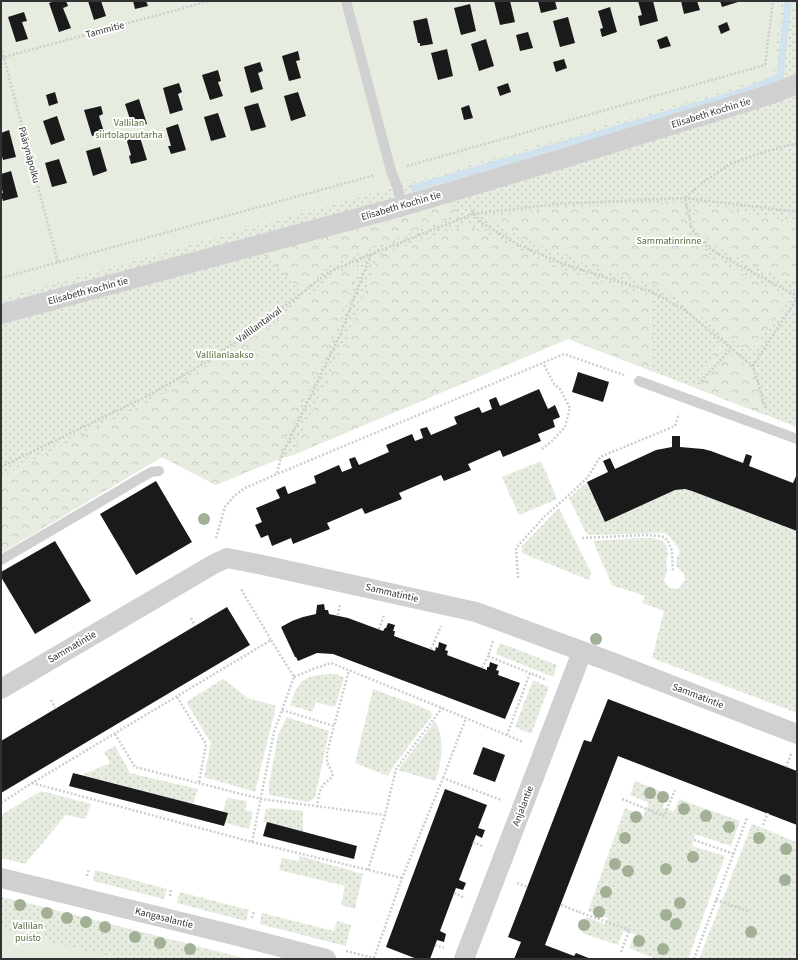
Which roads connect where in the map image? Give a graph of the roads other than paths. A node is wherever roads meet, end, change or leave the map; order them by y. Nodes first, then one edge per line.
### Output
1 (346, 1) edge
2 (797, 84) edge
3 (403, 206) junction
4 (1, 314) edge
5 (639, 381) road end
6 (797, 439) edge
7 (159, 471) dead end
8 (1, 560) edge
9 (582, 652) junction
10 (1, 689) edge
11 (797, 734) edge
12 (1, 878) edge
13 (326, 959) edge
14 (464, 959) edge

1 - 3 lane
2 - 3 street, Elisabeth Kochin tie
3 - 4 street, Elisabeth Kochin tie
5 - 6 lane
7 - 8 lane
9 - 10 street, Sammatintie
9 - 11 street, Sammatintie
9 - 14 street, Anjalantie
12 - 13 street, Kangasalantie

